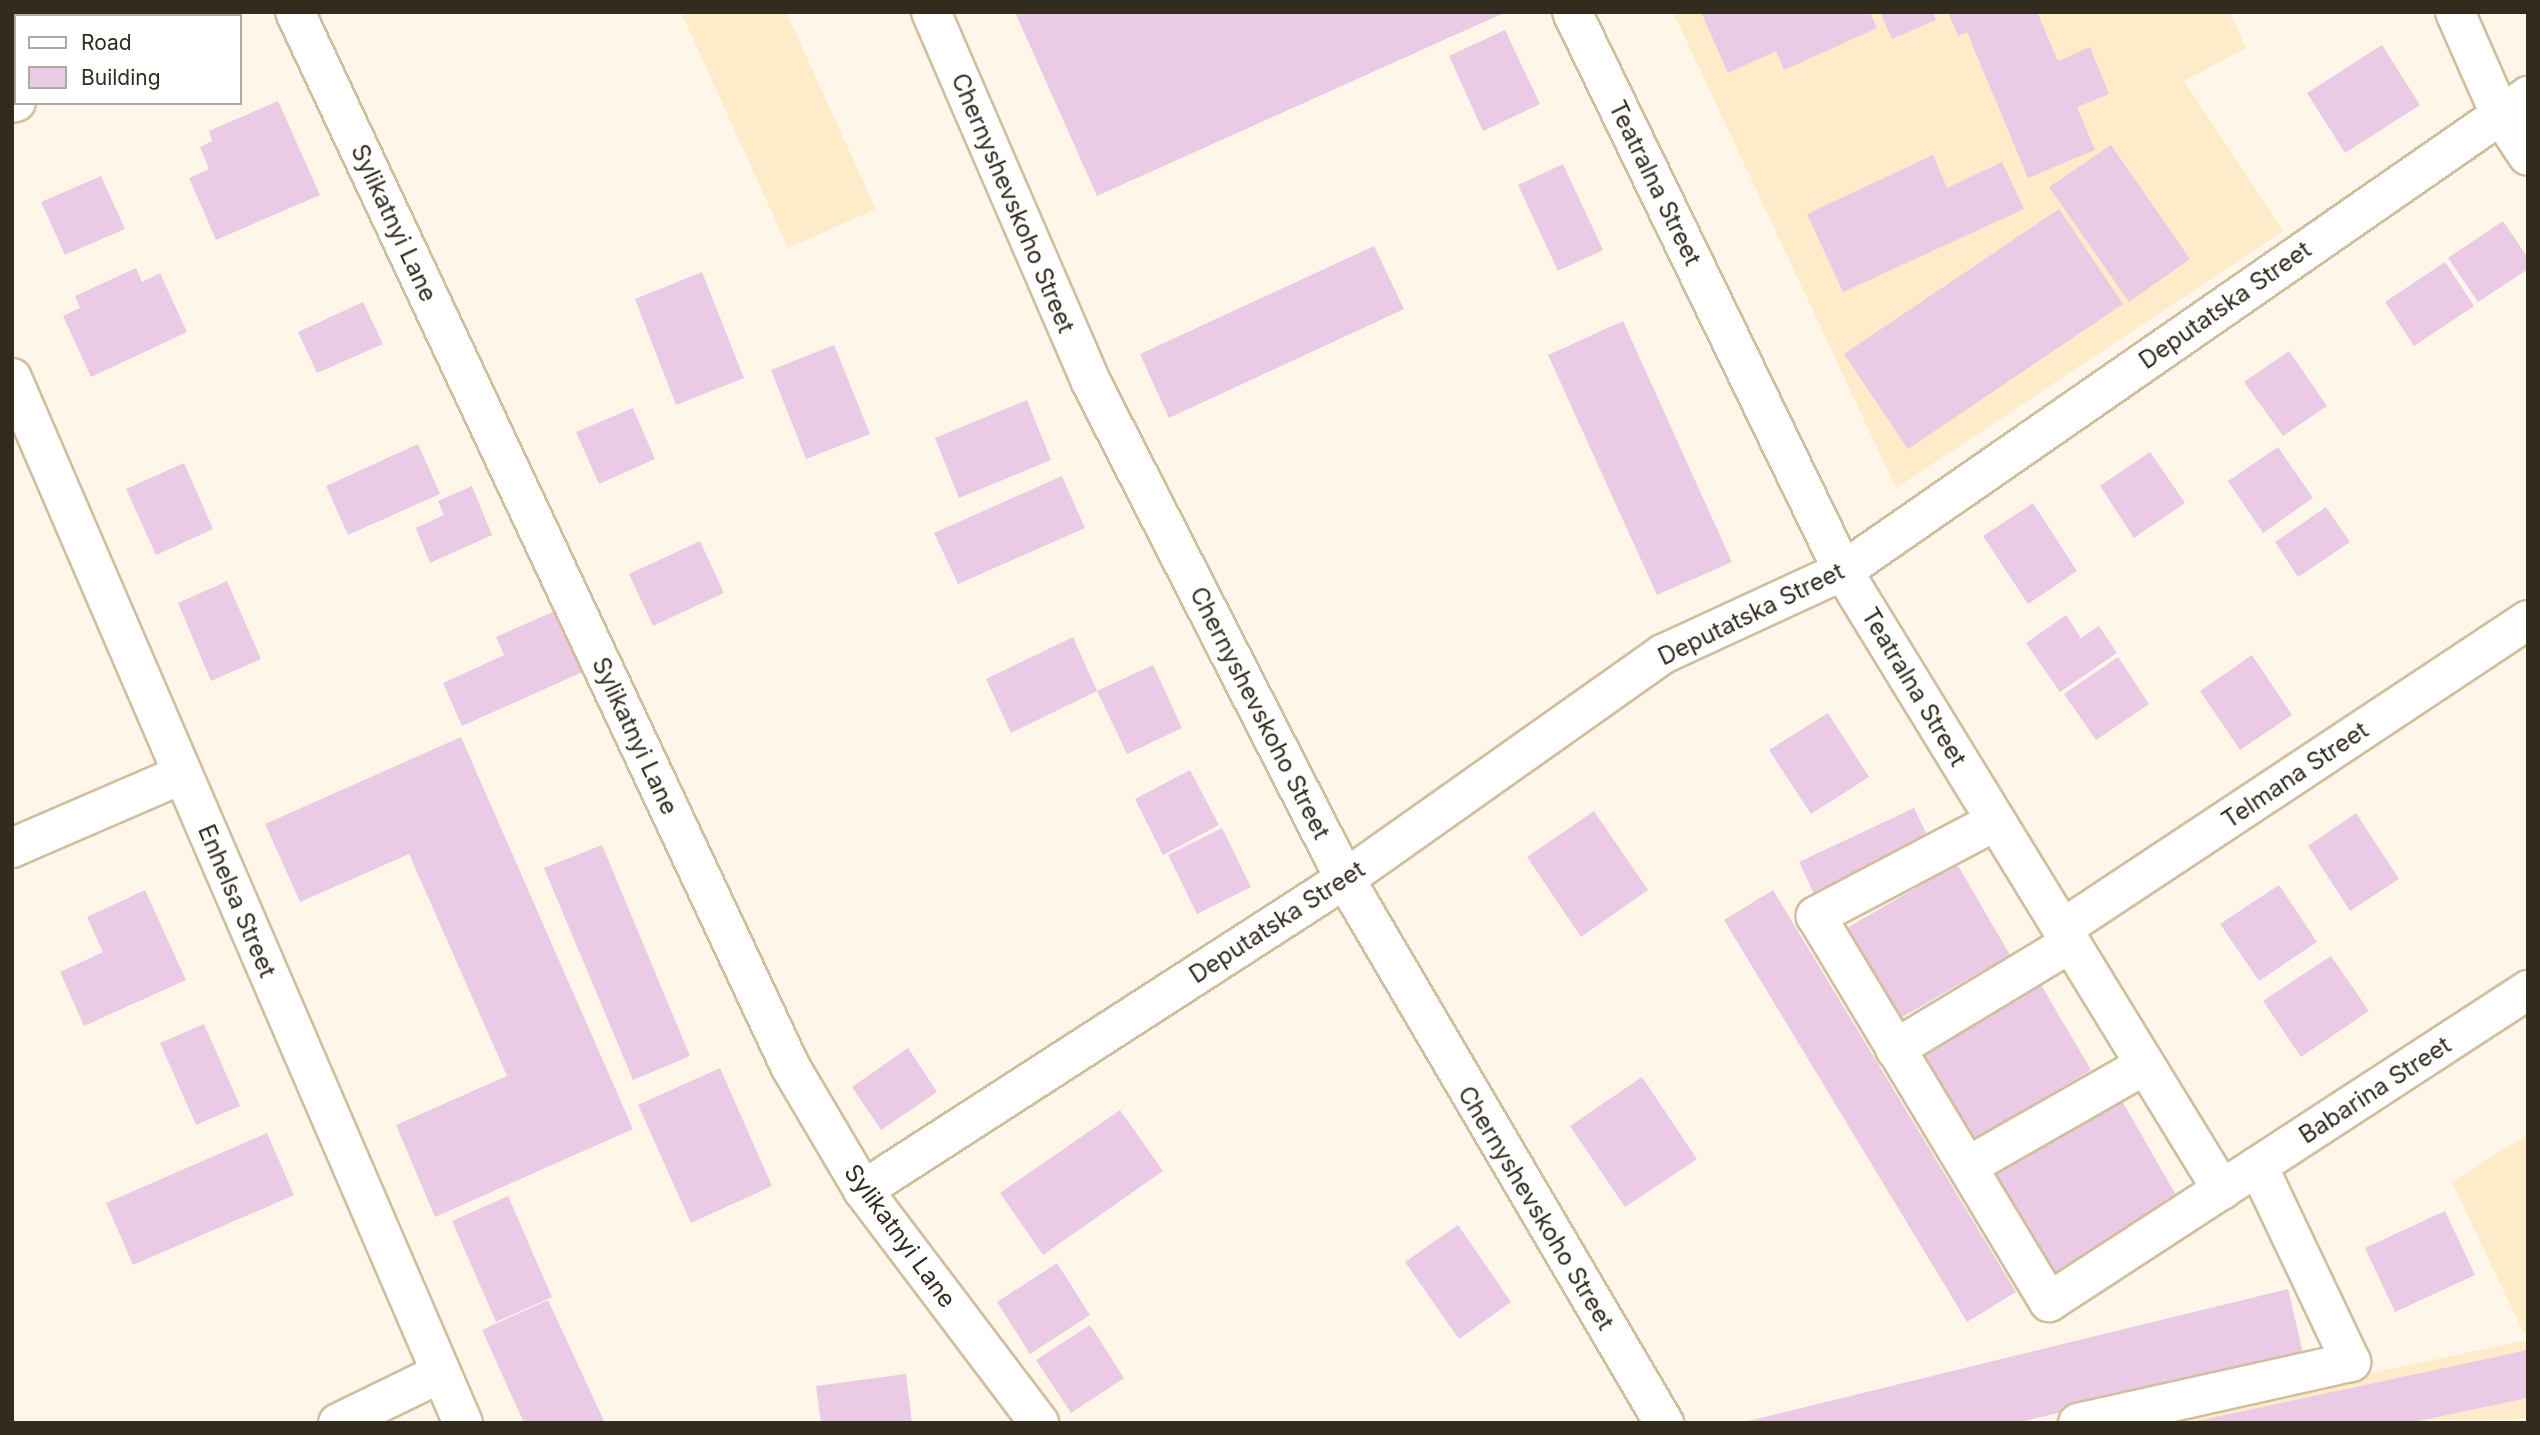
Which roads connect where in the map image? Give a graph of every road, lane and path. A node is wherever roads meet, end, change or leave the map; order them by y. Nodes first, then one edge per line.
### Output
1 (295, 12) edge
2 (931, 12) edge
3 (1572, 12) edge
4 (2455, 12) edge
5 (2514, 105) edge
6 (2528, 156) edge
7 (12, 378) edge
8 (1843, 571) junction
9 (2528, 620) edge
10 (183, 774) junction
11 (1996, 821) junction
12 (12, 848) edge
13 (1345, 878) junction
14 (2067, 936) junction
15 (2528, 990) edge
16 (1895, 1049) junction
17 (2146, 1065) junction
18 (1968, 1166) junction
19 (2258, 1166) junction
20 (863, 1190) junction
21 (2221, 1190) junction
22 (441, 1373) junction
23 (338, 1423) edge
24 (463, 1423) edge
25 (1039, 1423) edge
26 (1664, 1423) edge
27 (2078, 1423) edge

1 - 20 street, Sylikatnyi Lane
2 - 13 street, Chernyshevskoho Street
3 - 8 street, Teatralna Street
4 - 5 street
5 - 6 street
5 - 8 street, Deputatska Street
7 - 10 street, Enhelsa Street
8 - 11 street, Teatralna Street
8 - 13 street, Deputatska Street
9 - 14 street, Telmana Street
10 - 12 street
10 - 22 street, Enhelsa Street
11 - 14 street, Teatralna Street
11 - 16 street
13 - 20 street, Deputatska Street
13 - 26 street, Chernyshevskoho Street
14 - 16 street, Telmana Street
14 - 17 street, Teatralna Street
15 - 19 street, Babarina Street
16 - 18 street
17 - 18 street
17 - 21 street, Teatralna Street
18 - 21 street, Babarina Street
19 - 21 street, Babarina Street
19 - 27 street
20 - 25 street, Sylikatnyi Lane
22 - 23 street
22 - 24 street, Enhelsa Street

